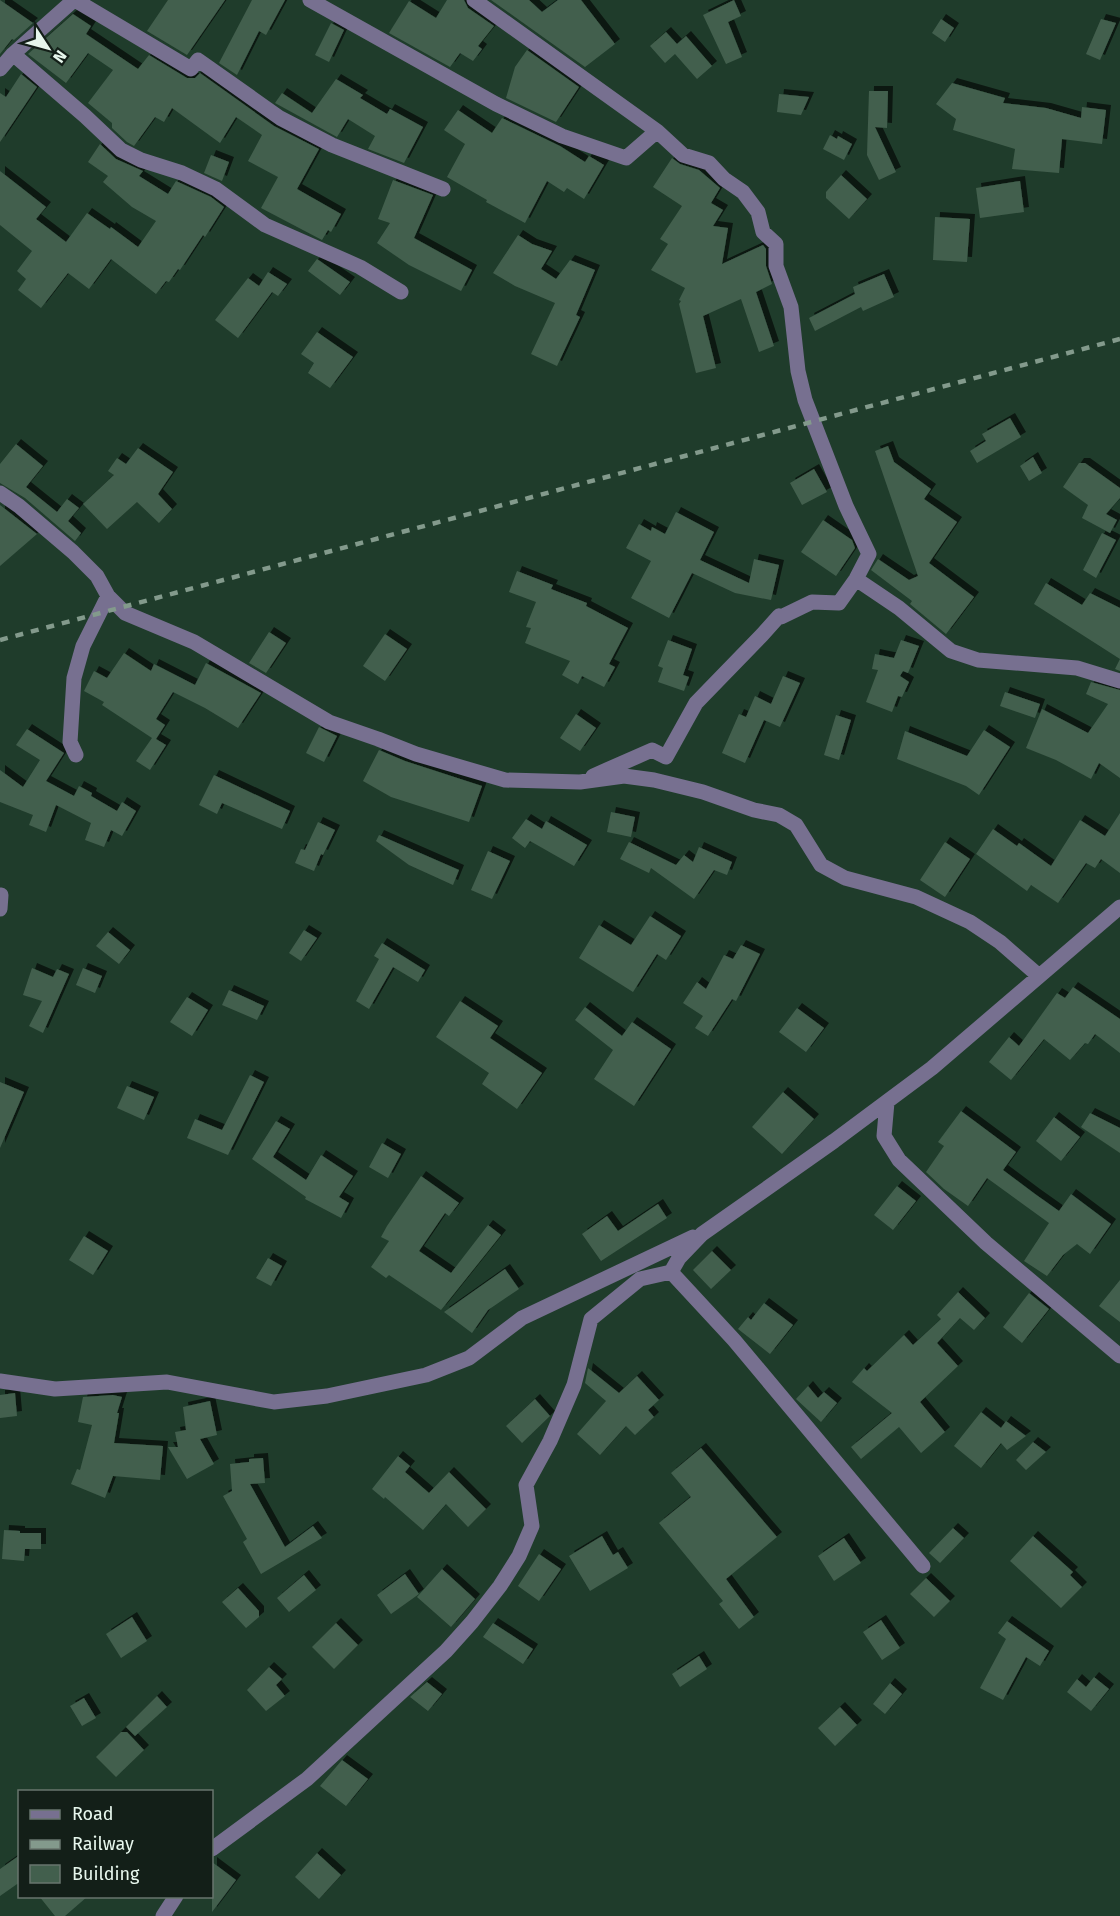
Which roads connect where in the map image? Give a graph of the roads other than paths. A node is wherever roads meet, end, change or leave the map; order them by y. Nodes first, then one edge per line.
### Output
1 (74, 0) edge
2 (310, 0) edge
3 (474, 0) edge
4 (13, 54) junction
5 (0, 69) edge
6 (657, 131) junction
7 (443, 189) dead end
8 (400, 292) dead end
9 (0, 493) edge
10 (856, 579) junction
11 (108, 596) junction
12 (1120, 681) edge
13 (76, 755) dead end
14 (580, 782) junction
15 (1120, 906) edge
16 (1039, 976) junction
17 (887, 1102) junction
18 (702, 1234) junction
19 (671, 1272) junction
20 (1120, 1356) edge
21 (0, 1381) edge
22 (923, 1566) dead end
23 (213, 1848) edge
24 (175, 1898) edge
25 (163, 1916) edge

1 - 4 street
1 - 7 street
2 - 6 street
3 - 6 street
4 - 5 street
4 - 8 street
6 - 10 street
9 - 11 street
10 - 12 street
10 - 14 street
11 - 13 street
11 - 14 street
14 - 16 street
15 - 16 street
16 - 17 street
17 - 18 street
17 - 20 street
18 - 19 street
18 - 21 street
19 - 22 street
19 - 23 street
24 - 25 street

